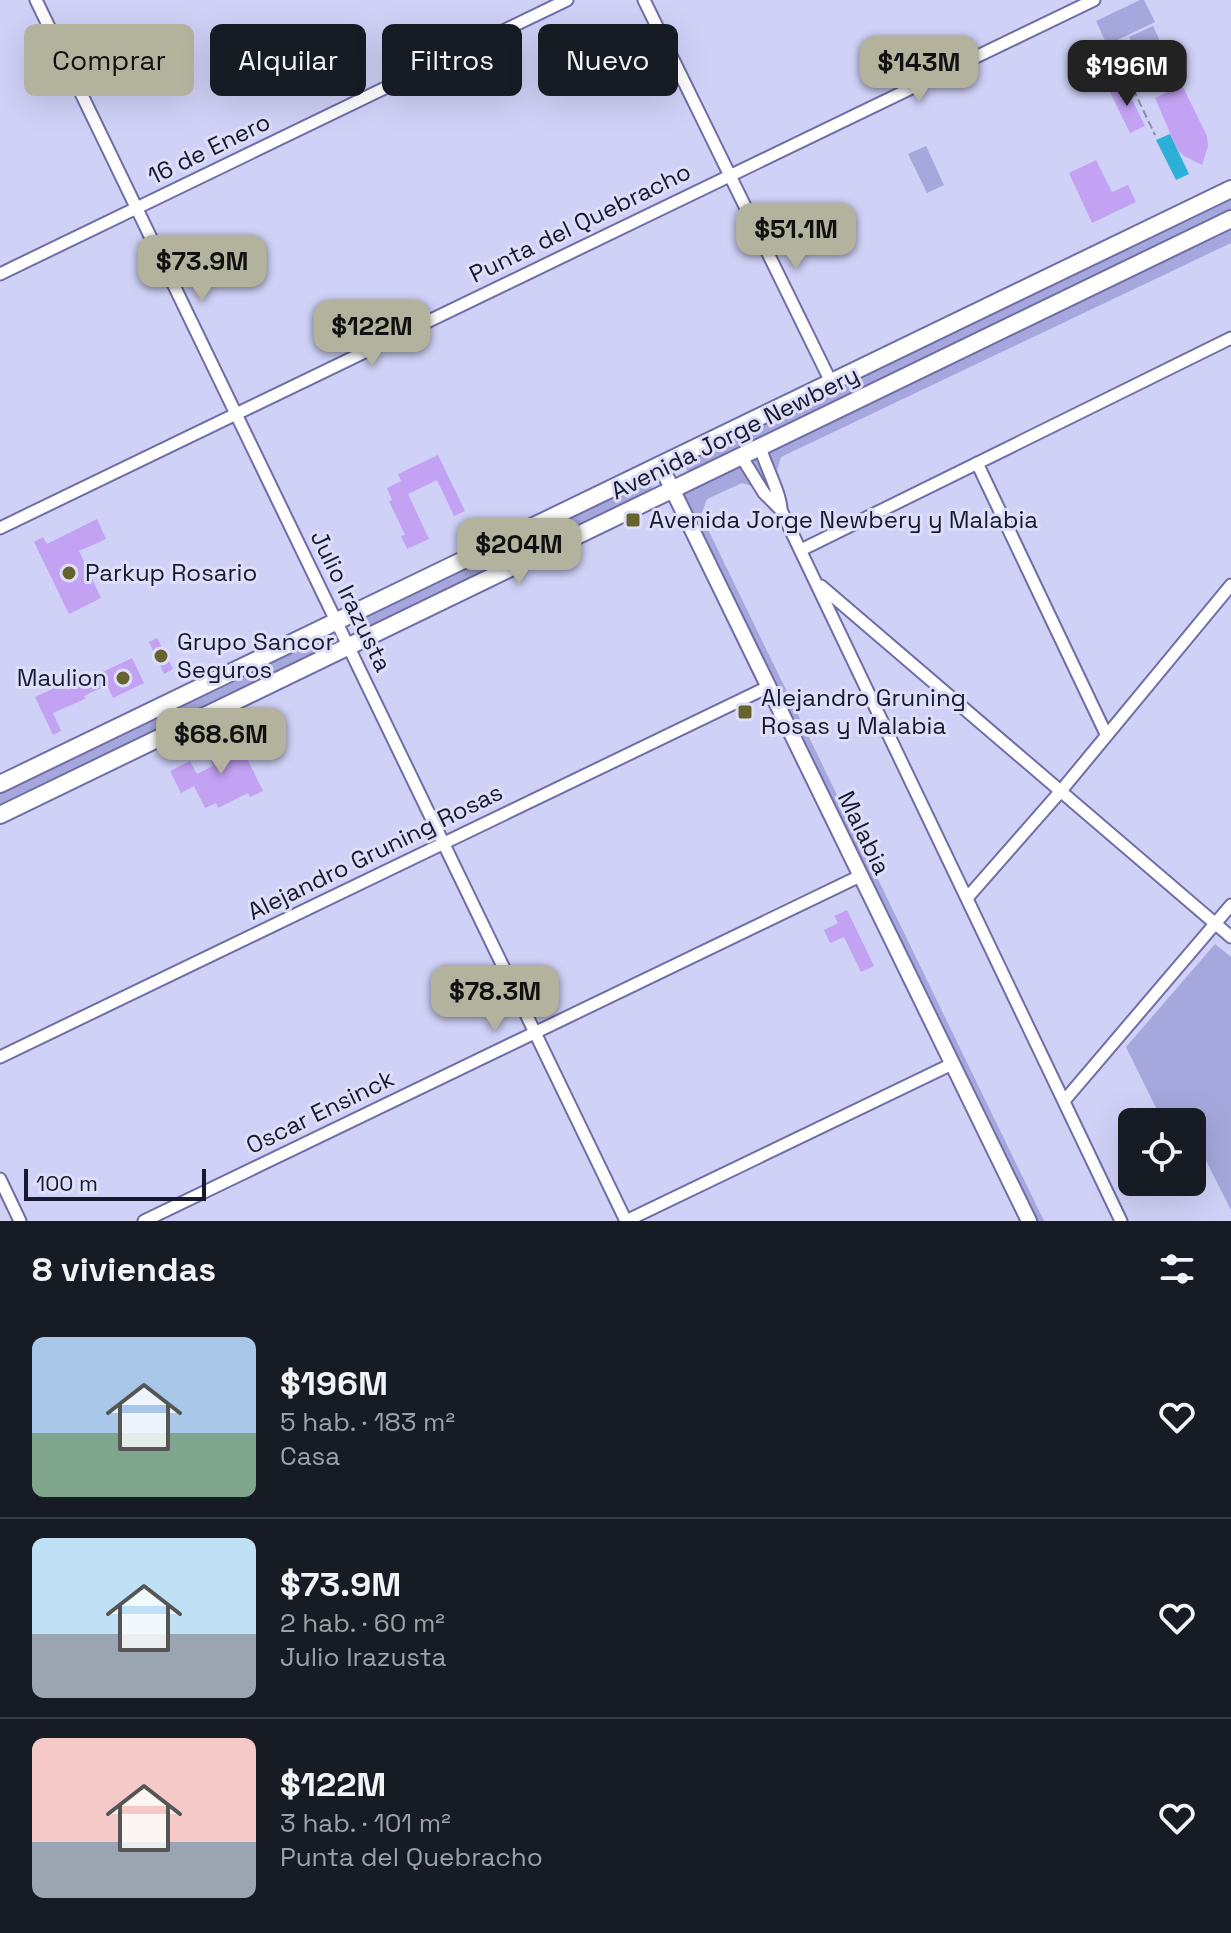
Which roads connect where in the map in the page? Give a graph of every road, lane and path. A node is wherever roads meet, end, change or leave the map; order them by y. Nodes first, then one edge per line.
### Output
1 (36, 0) edge
2 (567, 0) edge
3 (644, 0) edge
4 (1094, 0) edge
5 (1103, 52) dead end
6 (1155, 135) dead end
7 (729, 176) junction
8 (1231, 189) edge
9 (136, 208) junction
10 (1231, 219) edge
11 (0, 274) edge
12 (1231, 338) edge
13 (831, 382) junction
14 (236, 414) junction
15 (760, 447) junction
16 (741, 456) junction
17 (977, 463) junction
18 (660, 464) junction
19 (672, 489) junction
20 (781, 510) junction
21 (0, 528) edge
22 (801, 550) junction
23 (816, 582) junction
24 (1231, 585) edge
25 (336, 621) junction
26 (348, 646) junction
27 (768, 687) junction
28 (1106, 734) junction
29 (0, 784) edge
30 (1060, 792) junction
31 (0, 815) edge
32 (444, 843) junction
33 (860, 876) junction
34 (967, 898) junction
35 (1231, 905) edge
36 (1215, 923) junction
37 (1231, 937) edge
38 (535, 1033) junction
39 (0, 1057) edge
40 (952, 1064) junction
41 (1064, 1101) junction
42 (0, 1179) edge
43 (20, 1221) edge
44 (144, 1221) edge
45 (626, 1221) edge
46 (1029, 1221) edge
47 (1121, 1221) edge

1 - 9 street, Julio Irazusta
2 - 9 street, 16 de Enero
3 - 7 street
4 - 7 street, Punta del Quebracho
5 - 6 path
7 - 13 street
7 - 14 street, Punta del Quebracho
8 - 13 main road, Avenida Jorge Newbery
9 - 11 street, 16 de Enero
9 - 14 street, Julio Irazusta
10 - 15 main road, Avenida Jorge Newbery
12 - 17 street
13 - 18 main road, Avenida Jorge Newbery
14 - 21 street, Punta del Quebracho
14 - 25 street, Julio Irazusta
15 - 16 main road, Avenida Jorge Newbery
15 - 20 street
16 - 19 main road, Avenida Jorge Newbery
16 - 20 street
17 - 22 street
17 - 28 street
18 - 19 street, Malabia
18 - 25 main road, Avenida Jorge Newbery
19 - 26 main road, Avenida Jorge Newbery
19 - 27 street, Malabia
20 - 22 street
22 - 23 street
23 - 30 street
23 - 34 street
24 - 28 street
25 - 26 street, Julio Irazusta
25 - 29 main road, Avenida Jorge Newbery
26 - 31 main road, Avenida Jorge Newbery
26 - 32 street, Julio Irazusta
27 - 32 street, Alejandro Gruning Rosas
27 - 33 street, Malabia
28 - 30 street
30 - 34 street
30 - 36 street
32 - 38 street, Julio Irazusta
32 - 39 street, Alejandro Gruning Rosas
33 - 38 street, Oscar Ensinck
33 - 40 street, Malabia
34 - 41 street
35 - 36 street
36 - 37 street
36 - 41 street
38 - 44 street, Oscar Ensinck
38 - 45 street, Julio Irazusta
40 - 45 street
40 - 46 street, Malabia
41 - 47 street
42 - 43 street

